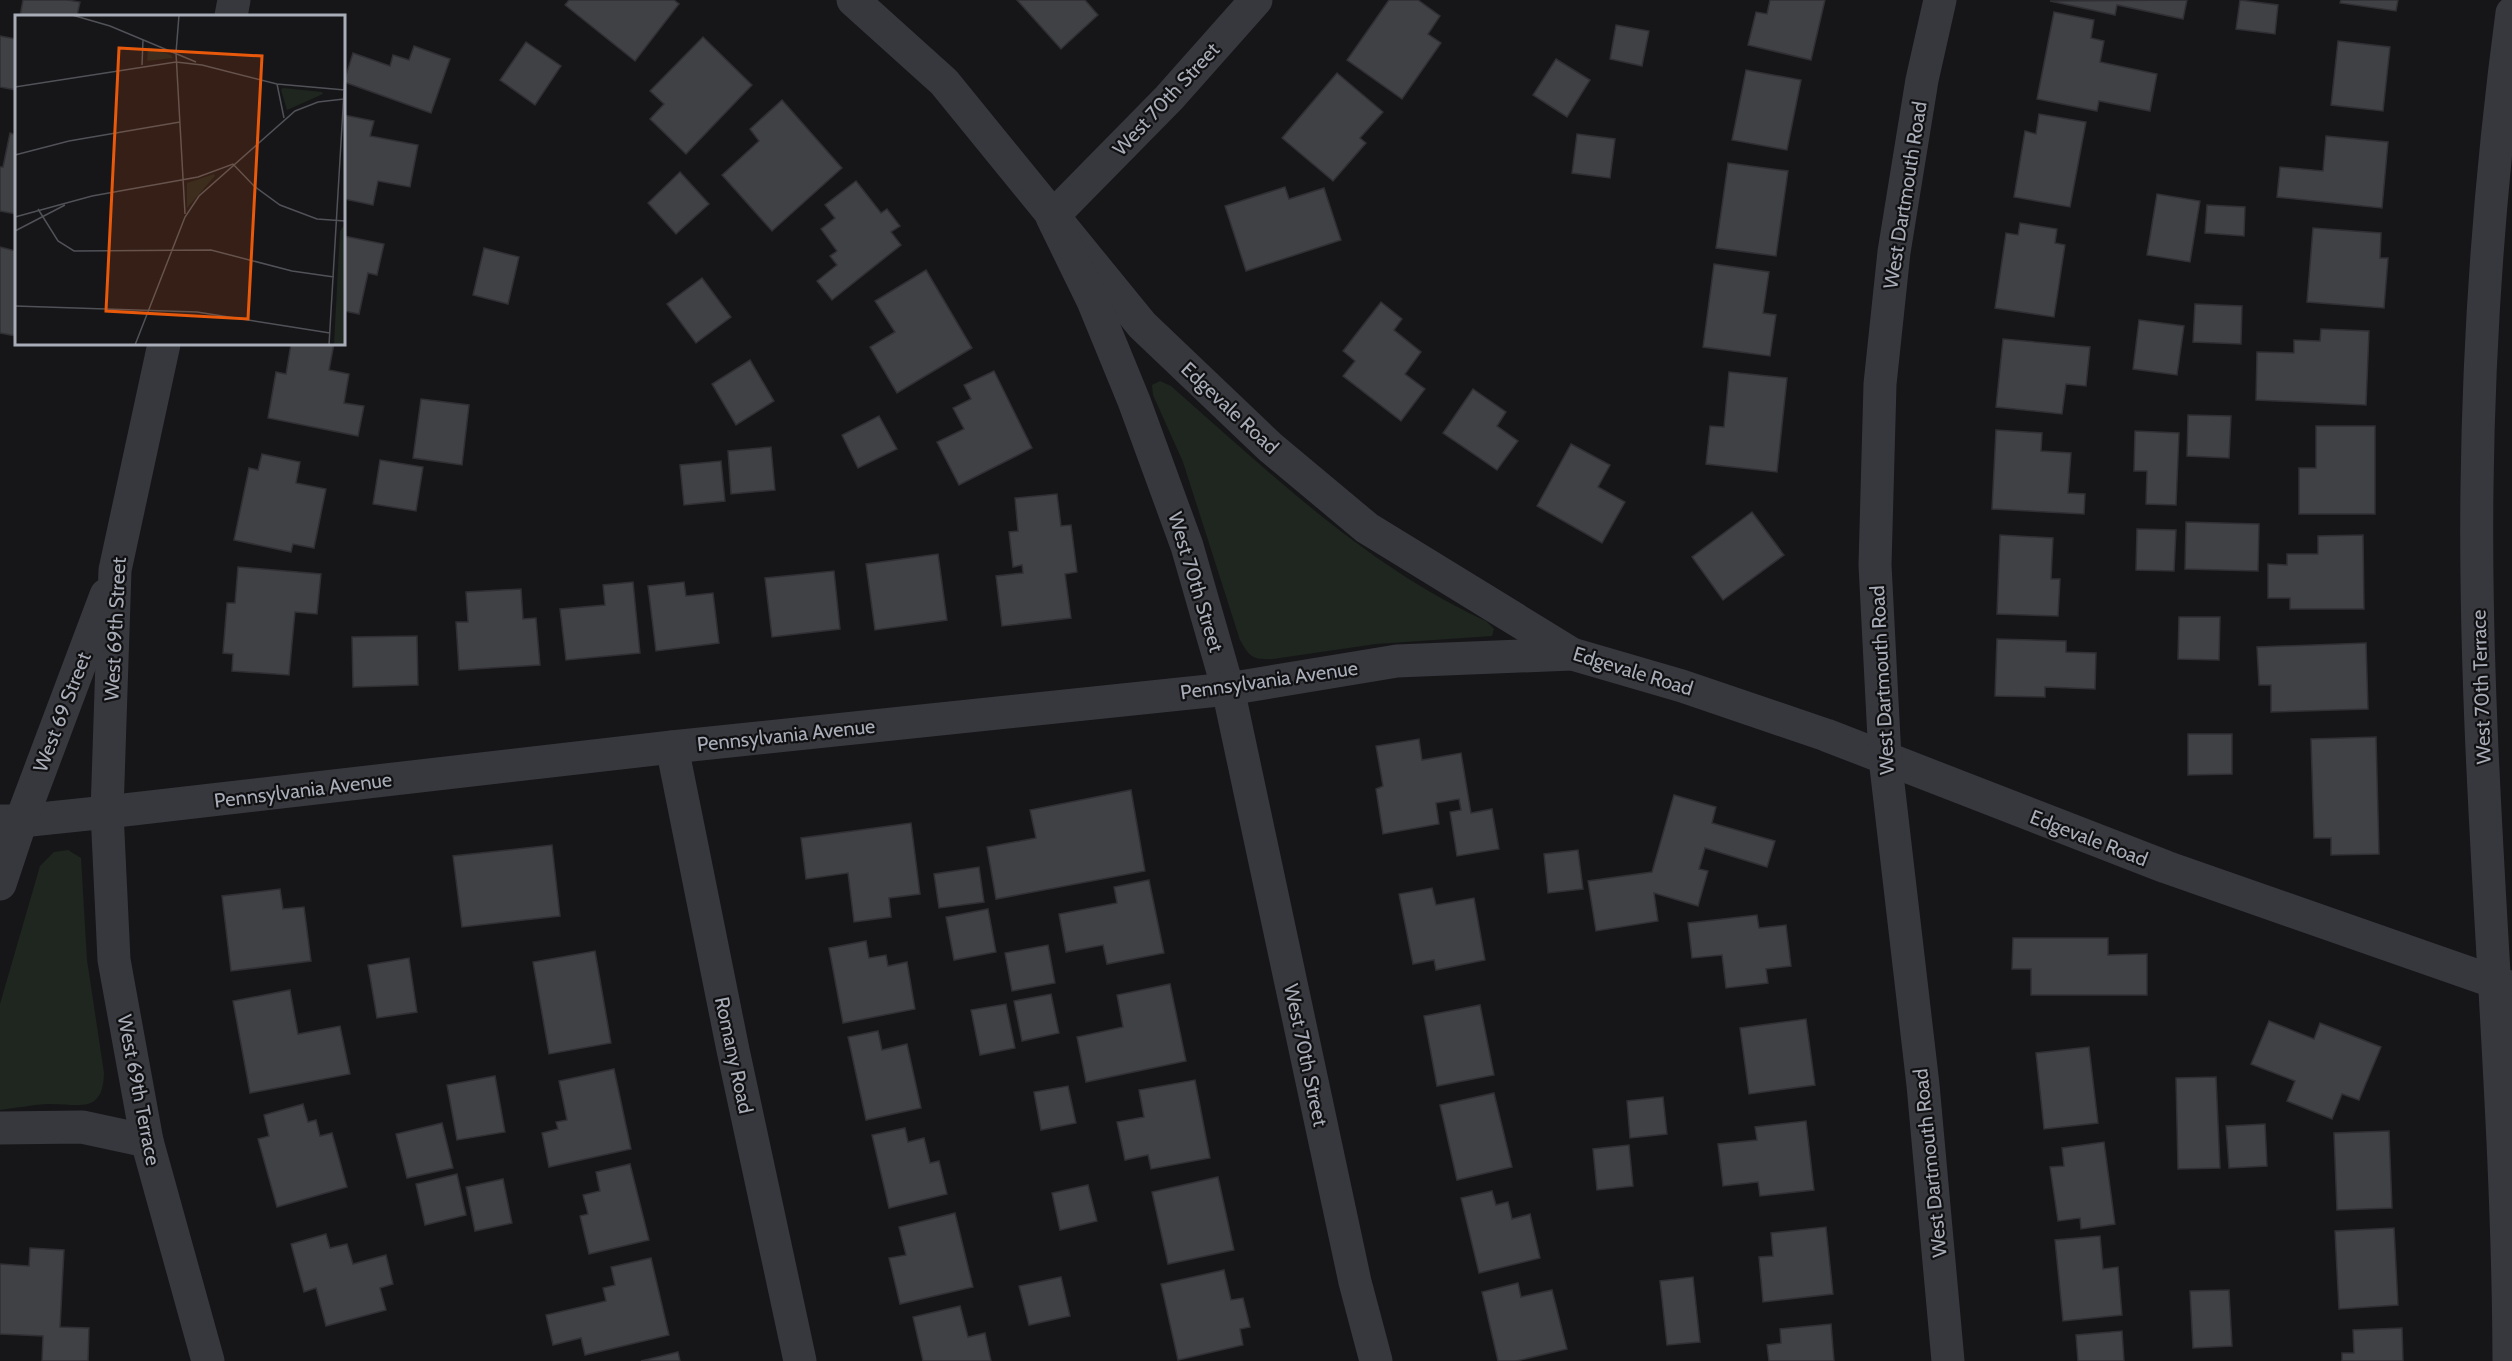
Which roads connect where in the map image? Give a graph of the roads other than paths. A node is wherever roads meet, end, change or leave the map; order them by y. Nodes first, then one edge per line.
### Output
1 (234, 0) edge
2 (853, 0) edge
3 (1256, 0) edge
4 (1940, 0) edge
5 (2512, 13) edge
6 (231, 15) edge
7 (1052, 217) junction
8 (164, 345) edge
9 (115, 570) junction
10 (1572, 654) junction
11 (1228, 689) junction
12 (672, 747) junction
13 (1885, 758) junction
14 (107, 812) junction
15 (10, 821) edge
16 (0, 884) edge
17 (2503, 984) edge
18 (0, 1128) edge
19 (147, 1141) junction
20 (208, 1361) edge
21 (800, 1361) edge
22 (1376, 1361) edge
23 (1948, 1361) edge
24 (2509, 1361) edge

1 - 6 street
2 - 7 street, Edgevale Road
3 - 7 street, West 70th Street
4 - 13 street, West Dartmouth Road
5 - 17 street, West 70th Terrace
7 - 10 street, Edgevale Road
7 - 11 street, West 70th Street
8 - 9 street, West 69th Street
9 - 14 street, West 69th Street
9 - 15 street, West 69 Street
10 - 11 street, Pennsylvania Avenue
10 - 13 street, Edgevale Road
11 - 12 street, Pennsylvania Avenue
11 - 22 street, West 70th Street
12 - 14 street, Pennsylvania Avenue
12 - 21 street, Romany Road
13 - 17 street, Edgevale Road
13 - 23 street, West Dartmouth Road
14 - 15 street, Pennsylvania Avenue
14 - 19 street, West 69th Terrace
15 - 16 street
17 - 24 street, West 70th Terrace
18 - 19 street
19 - 20 street, West 69th Terrace

